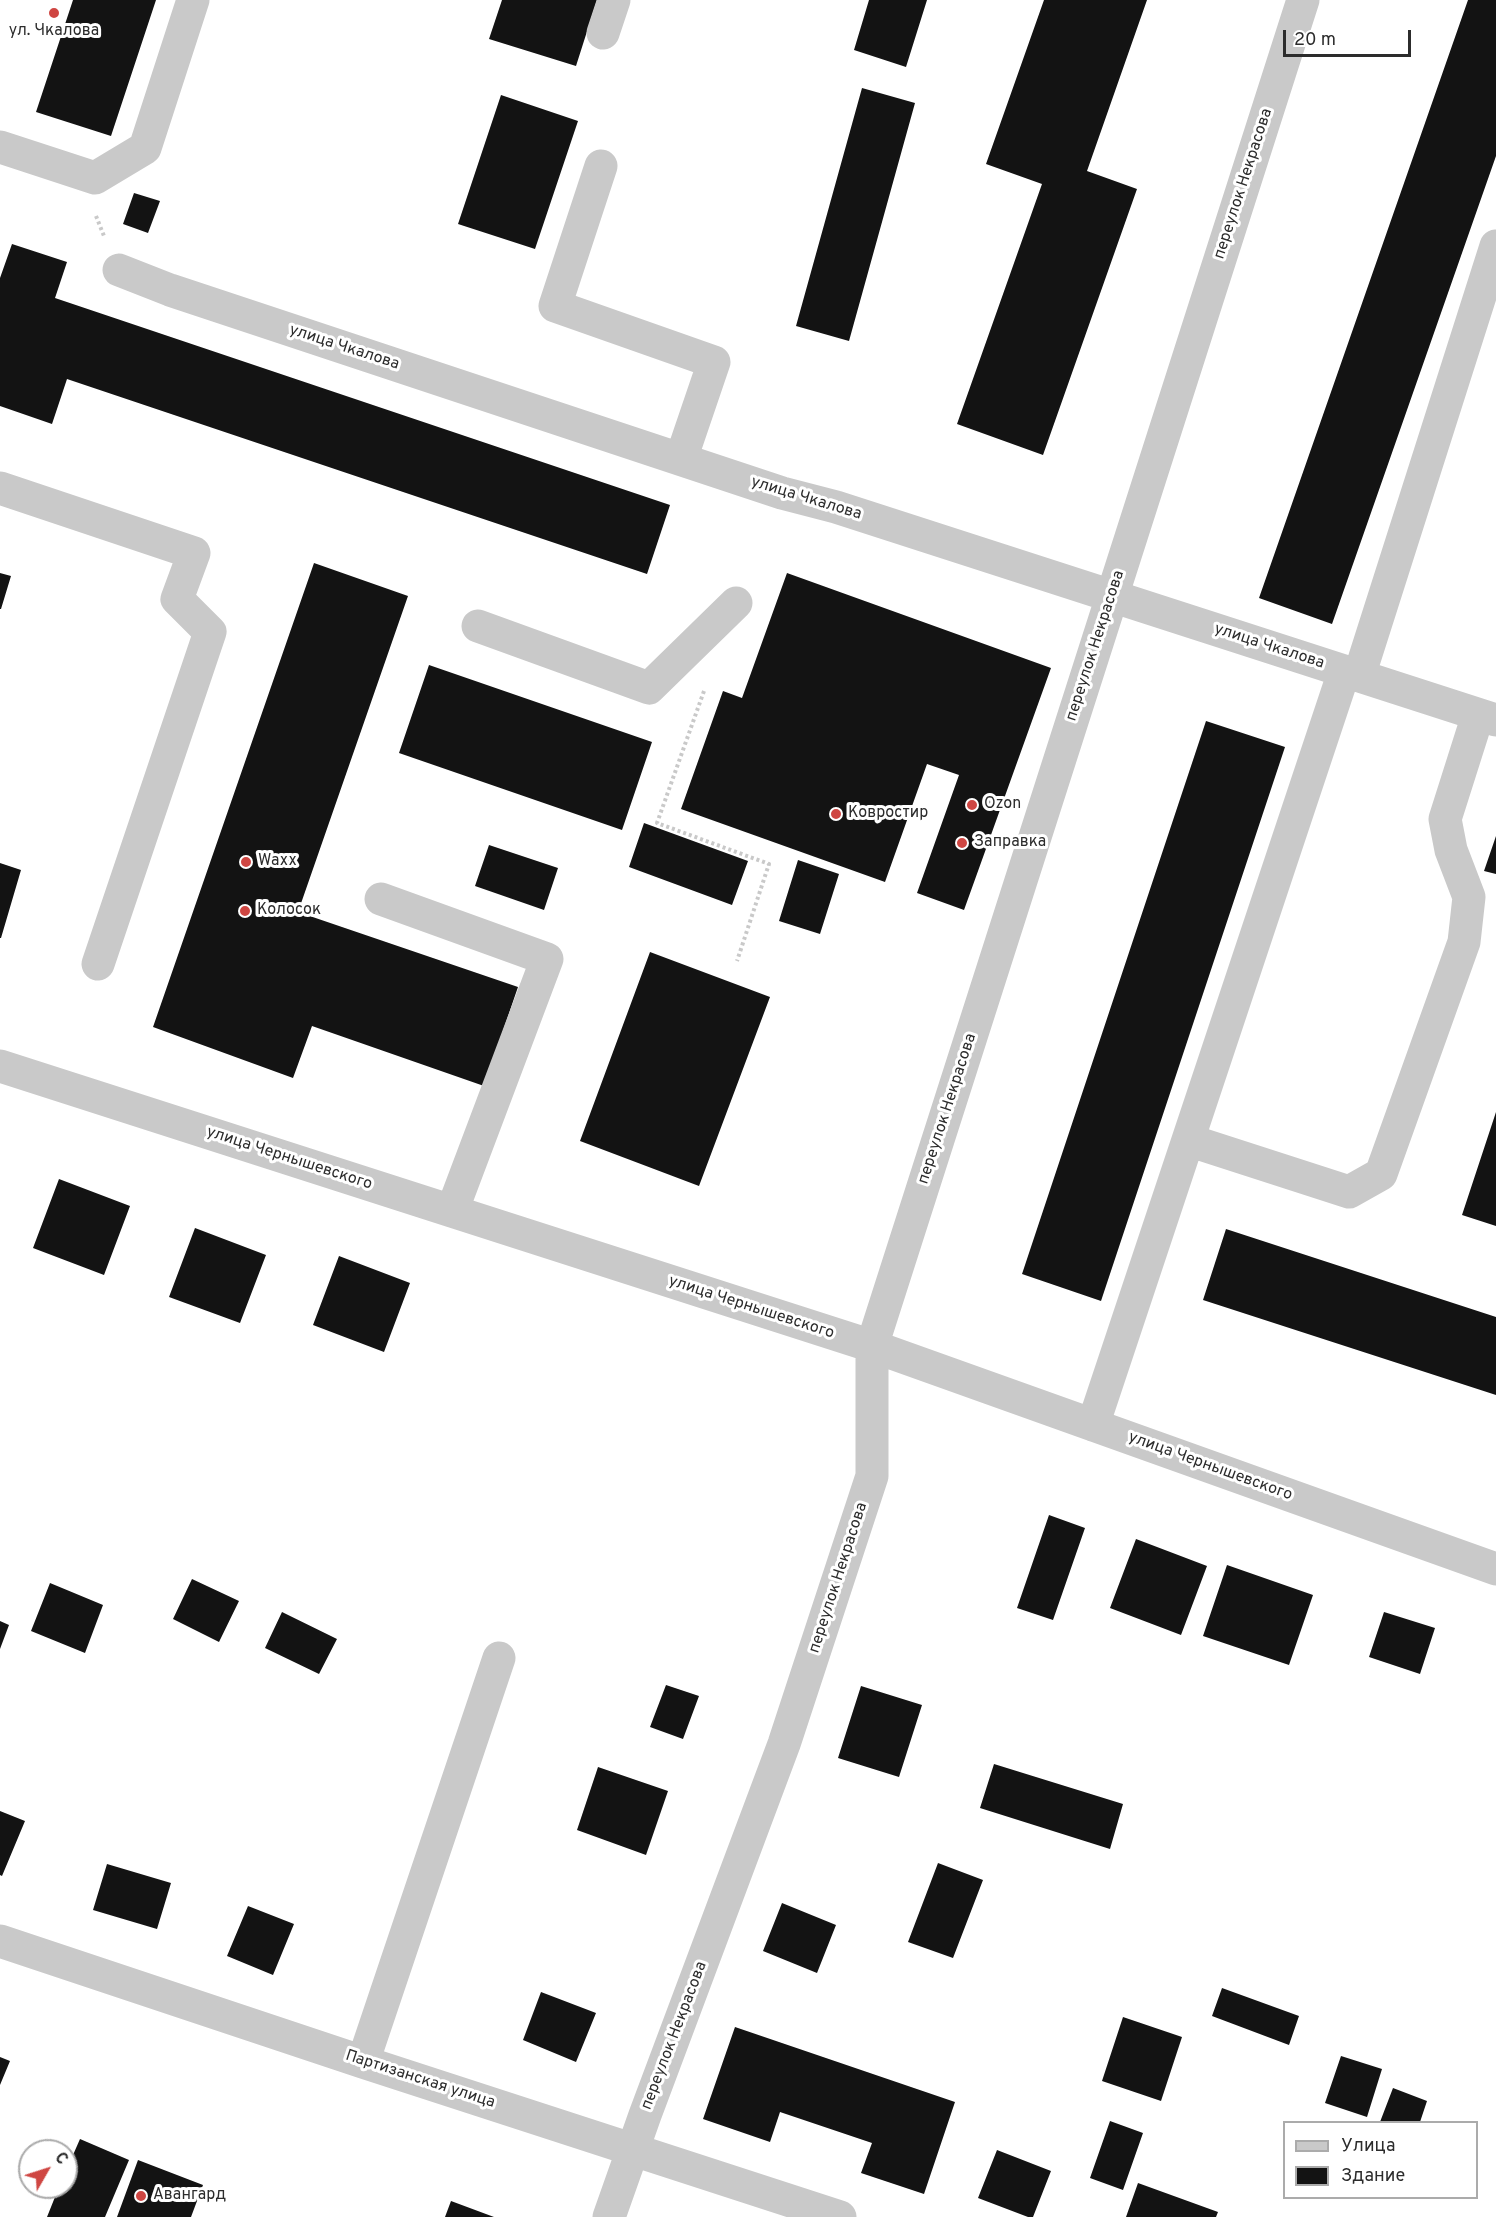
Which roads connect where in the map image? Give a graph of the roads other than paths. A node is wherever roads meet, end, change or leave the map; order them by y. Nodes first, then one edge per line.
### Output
1 (193, 0) edge
2 (614, 0) edge
3 (1303, 0) edge
4 (603, 33) dead end
5 (0, 147) edge
6 (601, 165) dead end
7 (1496, 246) edge
8 (119, 270) dead end
9 (681, 459) junction
10 (0, 488) edge
11 (1112, 596) junction
12 (736, 603) dead end
13 (478, 626) dead end
14 (1351, 674) junction
15 (1487, 717) edge
16 (381, 900) dead end
17 (98, 964) dead end
18 (0, 1066) edge
19 (1188, 1140) junction
20 (452, 1211) junction
21 (872, 1346) junction
22 (1093, 1425) junction
23 (1496, 1569) edge
24 (499, 1658) dead end
25 (0, 1941) edge
26 (363, 2062) junction
27 (633, 2148) junction
28 (609, 2217) edge
29 (840, 2217) edge

1 - 5 street
2 - 4 street
3 - 11 street, переулок Некрасова
6 - 9 street
7 - 14 street
8 - 9 street, улица Чкалова
9 - 11 street, улица Чкалова
10 - 17 street
11 - 14 street, улица Чкалова
11 - 21 street, переулок Некрасова
12 - 13 street
14 - 15 street, улица Чкалова
14 - 19 street
15 - 19 street
16 - 20 street
18 - 20 street, улица Чернышевского
19 - 22 street
20 - 21 street, улица Чернышевского
21 - 22 street, улица Чернышевского
21 - 27 street, переулок Некрасова
22 - 23 street, улица Чернышевского
24 - 26 street
25 - 26 street, Партизанская улица
26 - 27 street, Партизанская улица
27 - 28 street, переулок Некрасова
27 - 29 street, Партизанская улица

